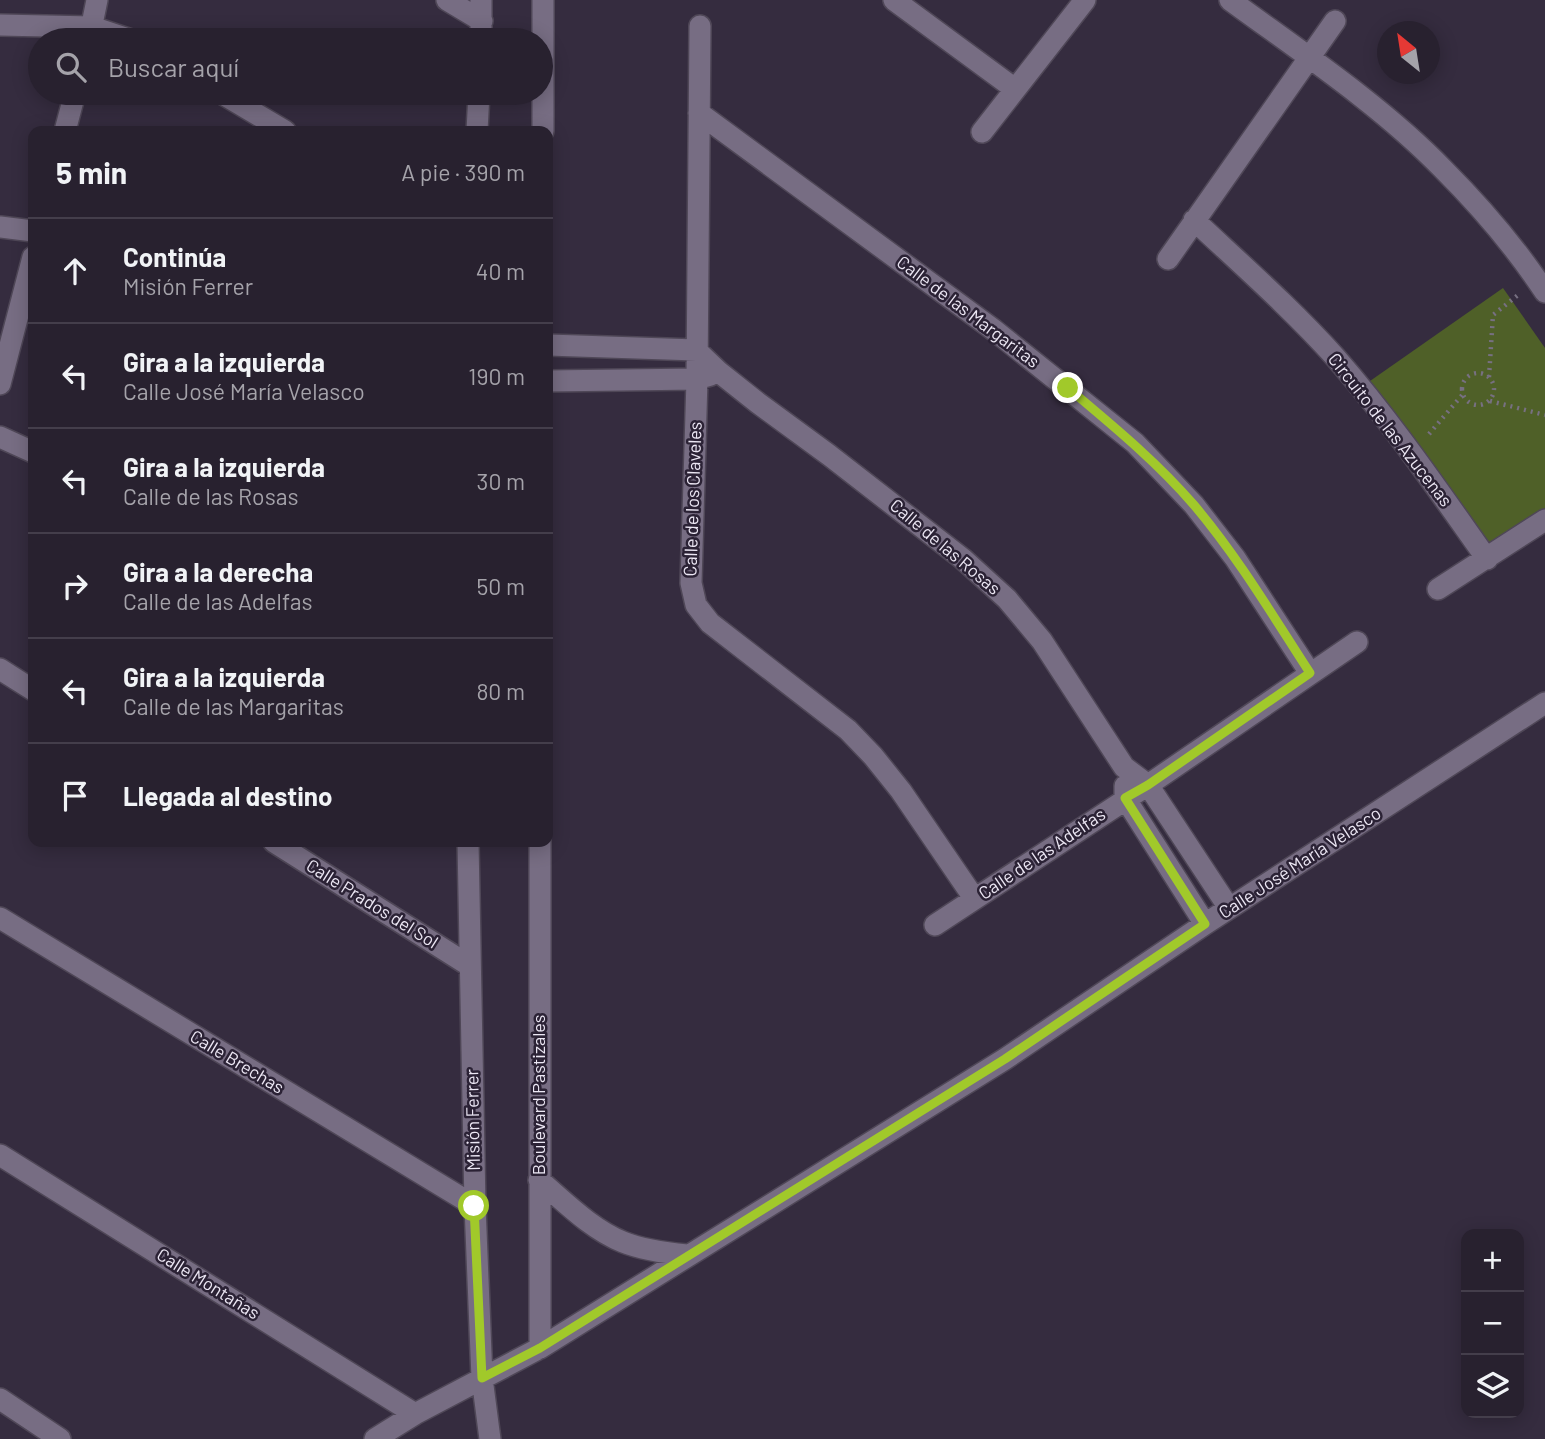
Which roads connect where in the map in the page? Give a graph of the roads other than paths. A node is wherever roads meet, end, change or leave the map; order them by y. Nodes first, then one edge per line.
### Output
1 (97, 0) edge
2 (447, 0) edge
3 (543, 0) edge
4 (894, 0) edge
5 (1085, 0) edge
6 (1230, 0) edge
7 (481, 21) edge
8 (1335, 21) dead end
9 (0, 25) edge
10 (700, 26) dead end
11 (30, 28) edge
12 (91, 28) edge
13 (543, 28) edge
14 (1310, 59) junction
15 (1015, 89) junction
16 (72, 105) edge
17 (241, 105) edge
18 (478, 105) edge
19 (543, 105) edge
20 (699, 113) junction
21 (66, 126) edge
22 (277, 126) edge
23 (477, 126) edge
24 (543, 126) edge
25 (982, 132) dead end
26 (1194, 220) junction
27 (0, 227) edge
28 (28, 230) edge
29 (1168, 260) dead end
30 (28, 276) edge
31 (1541, 286) edge
32 (553, 345) edge
33 (696, 350) junction
34 (719, 372) junction
35 (697, 379) junction
36 (553, 381) edge
37 (0, 384) edge
38 (0, 437) edge
39 (28, 450) edge
40 (1545, 520) edge
41 (1487, 559) junction
42 (1438, 589) dead end
43 (1357, 642) dead end
44 (0, 668) edge
45 (1310, 673) junction
46 (28, 687) edge
47 (1545, 703) edge
48 (1124, 767) junction
49 (1148, 785) junction
50 (1125, 798) junction
51 (282, 847) edge
52 (468, 847) edge
53 (540, 847) edge
54 (974, 898) junction
55 (1229, 908) junction
56 (0, 918) edge
57 (1205, 924) junction
58 (935, 925) dead end
59 (470, 966) junction
60 (0, 1155) edge
61 (539, 1180) junction
62 (474, 1206) junction
63 (687, 1255) junction
64 (540, 1348) junction
65 (482, 1378) junction
66 (0, 1399) edge
67 (415, 1414) junction
68 (60, 1439) edge
69 (374, 1439) edge
70 (490, 1439) edge

1 - 12 street
2 - 7 street
3 - 13 street
4 - 15 street
5 - 15 street
6 - 14 street
8 - 14 street
9 - 11 street
10 - 20 street, Calle de los Claveles
14 - 26 street
14 - 31 street
15 - 25 street
16 - 21 street
17 - 22 street
18 - 23 street
19 - 24 street
20 - 33 street, Calle de los Claveles
20 - 45 street, Calle de las Margaritas
26 - 29 street
26 - 41 street, Circuito de las Azucenas
27 - 28 street
30 - 37 street
32 - 33 street
33 - 34 street, Calle de las Rosas
33 - 35 street, Calle de los Claveles
34 - 35 street
34 - 48 street, Calle de las Rosas
35 - 36 street
35 - 54 street, Calle de los Claveles
38 - 39 street
40 - 41 street
41 - 42 street
43 - 45 street, Calle de las Adelfas
44 - 46 street
45 - 49 street, Calle de las Adelfas
47 - 55 street, Calle José María Velasco
48 - 49 street, Calle de las Rosas
48 - 50 street
49 - 50 street, Calle de las Adelfas
49 - 55 street, Calle de las Rosas
50 - 54 street, Calle de las Adelfas
50 - 57 street
51 - 59 street, Calle Prados del Sol
52 - 59 street, Misión Ferrer
53 - 61 street, Boulevard Pastizales
54 - 58 street, Calle de las Adelfas
55 - 57 street, Calle José María Velasco
56 - 62 street, Calle Brechas
57 - 63 street, Calle José María Velasco
59 - 62 street, Misión Ferrer
60 - 67 street, Calle Montañas
61 - 63 street
61 - 64 street, Boulevard Pastizales
62 - 65 street, Misión Ferrer
63 - 64 street, Calle José María Velasco
64 - 65 street, Calle José María Velasco
65 - 67 street, Calle José María Velasco
65 - 70 street, Misión Ferrer
66 - 68 street
67 - 69 street, Calle José María Velasco

